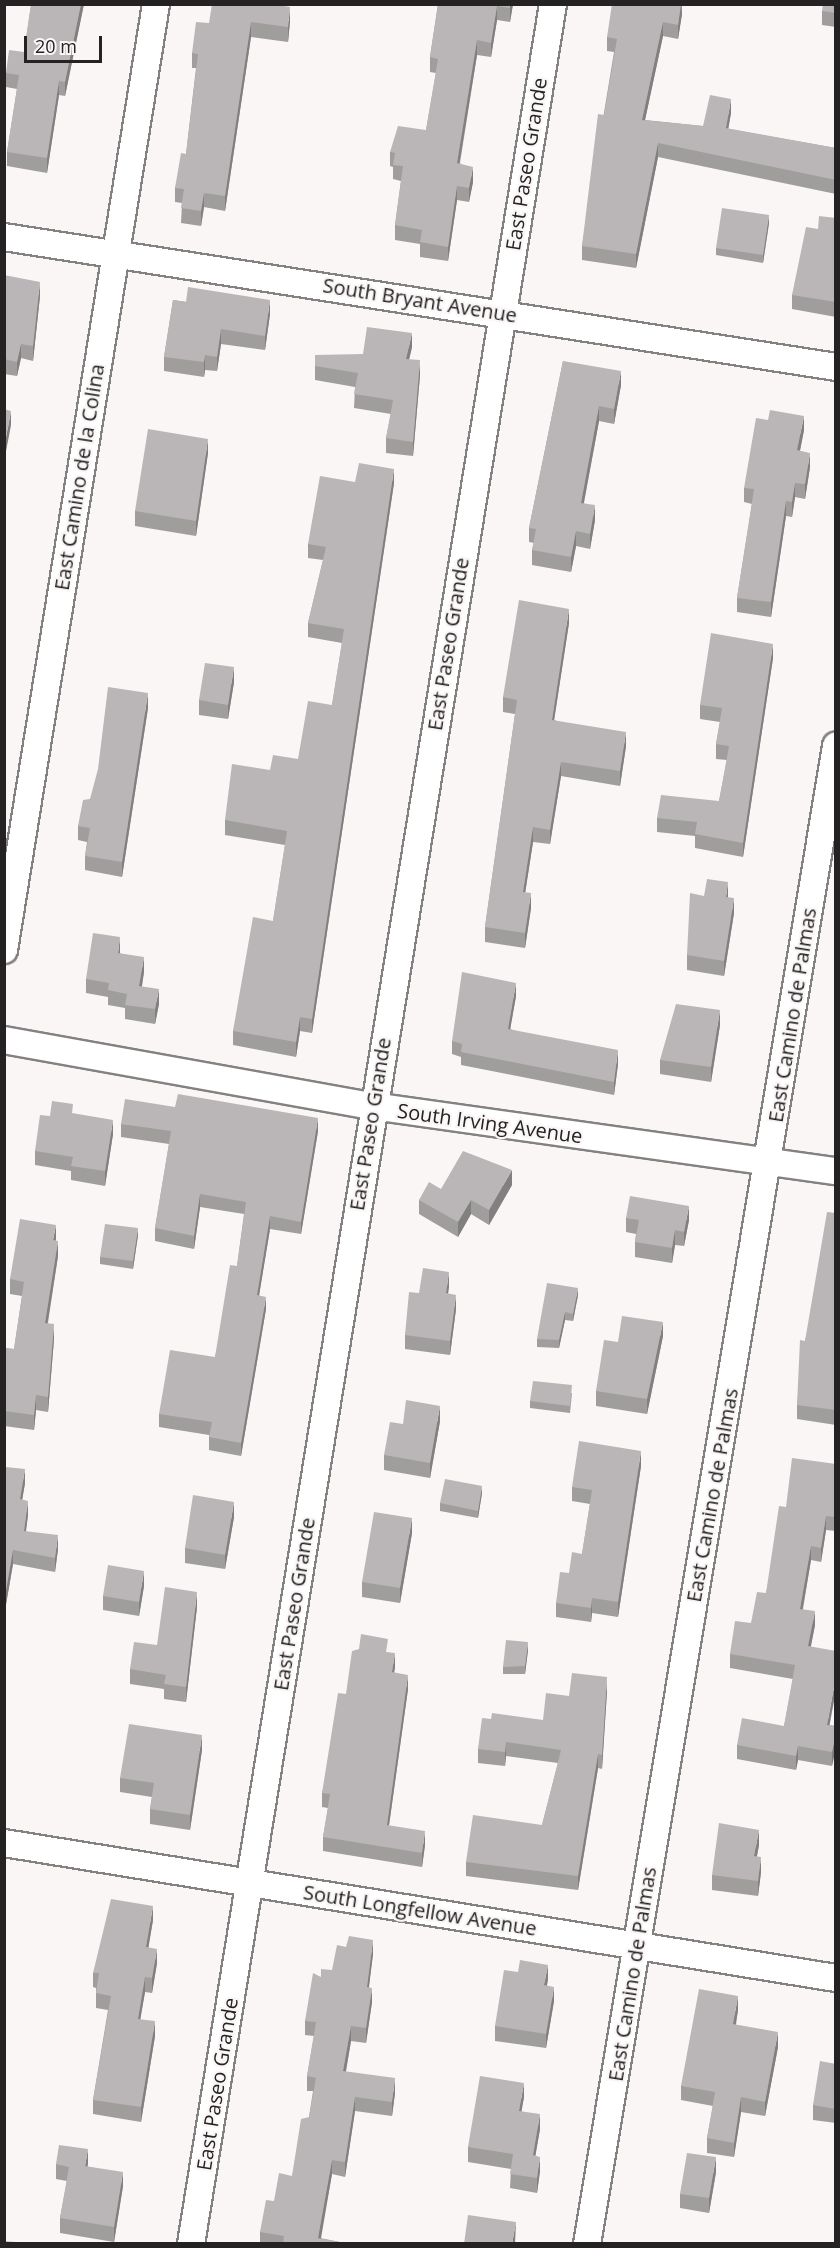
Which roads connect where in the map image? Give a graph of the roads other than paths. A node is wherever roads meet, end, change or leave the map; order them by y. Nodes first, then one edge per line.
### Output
1 (156, 4) edge
2 (553, 4) edge
3 (4, 237) edge
4 (113, 255) junction
5 (501, 312) junction
6 (836, 367) edge
7 (836, 746) edge
8 (4, 950) edge
9 (4, 1040) edge
10 (372, 1106) junction
11 (768, 1161) junction
12 (836, 1171) edge
13 (4, 1843) edge
14 (250, 1881) junction
15 (636, 1946) junction
16 (836, 1978) edge
17 (190, 2244) edge
18 (587, 2244) edge

1 - 4 street, East Camino de la Colina
2 - 5 street, East Paseo Grande
3 - 4 street, South Bryant Avenue
4 - 5 street, South Bryant Avenue
4 - 8 street, East Camino de la Colina
5 - 6 street, South Bryant Avenue
5 - 10 street, East Paseo Grande
7 - 11 street, East Camino de Palmas
9 - 10 street, South Irving Avenue
10 - 11 street, South Irving Avenue
10 - 14 street, East Paseo Grande
11 - 12 street, South Irving Avenue
11 - 15 street, East Camino de Palmas
13 - 14 street, South Longfellow Avenue
14 - 15 street, South Longfellow Avenue
14 - 17 street, East Paseo Grande
15 - 16 street, South Longfellow Avenue
15 - 18 street, East Camino de Palmas

